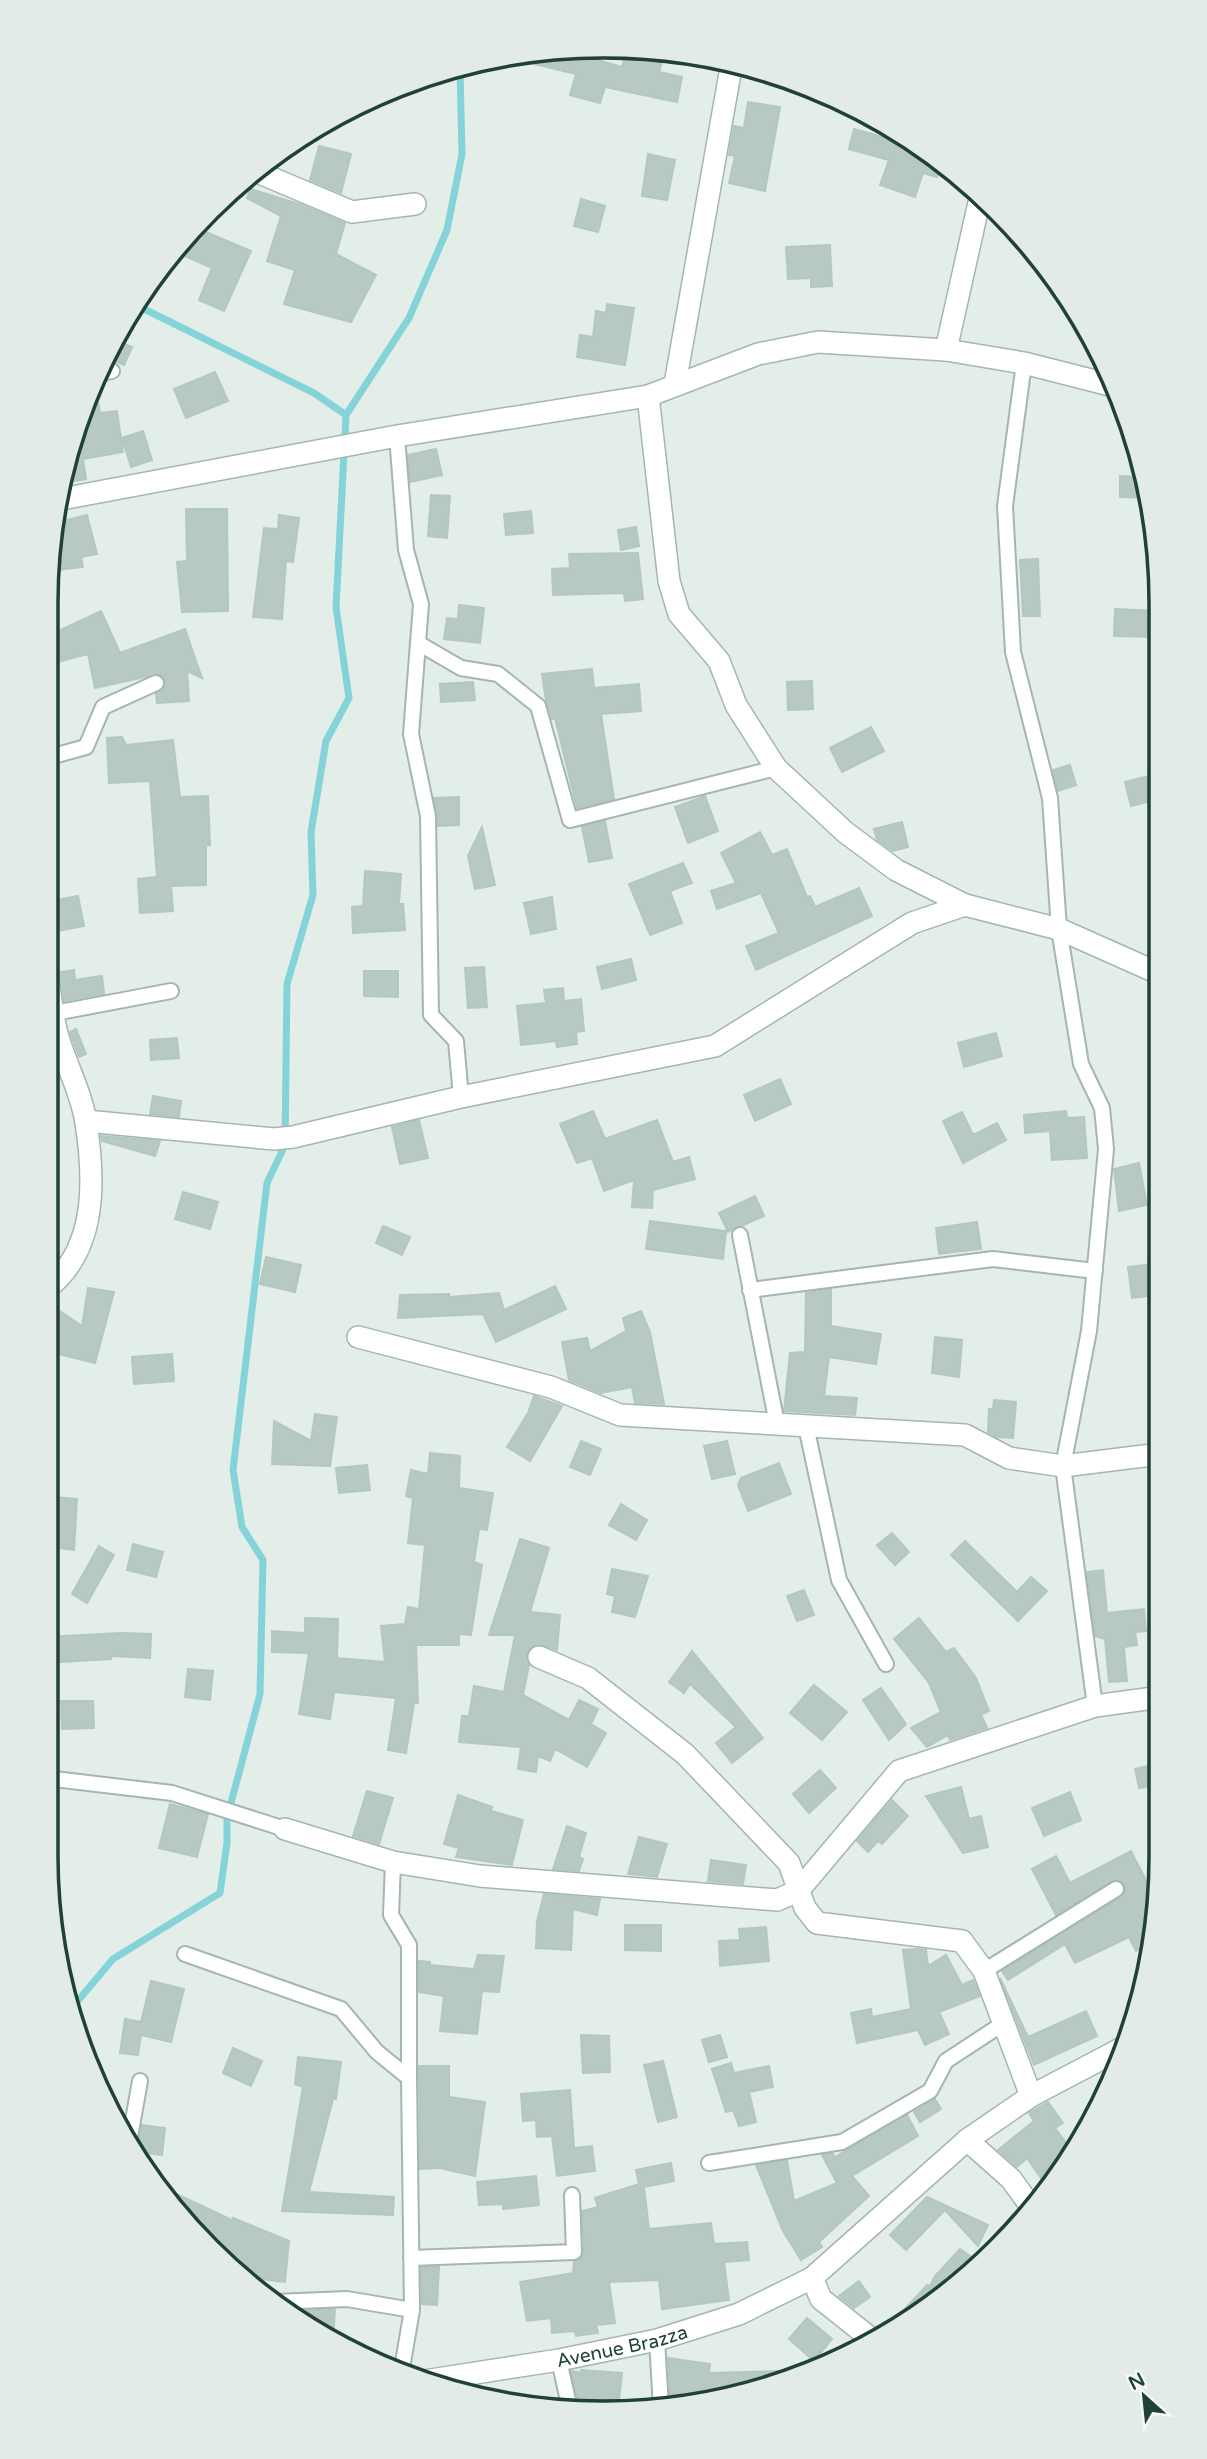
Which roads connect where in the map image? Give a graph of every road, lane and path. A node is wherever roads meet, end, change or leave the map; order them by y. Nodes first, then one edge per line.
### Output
1 (730, 73) edge
2 (266, 175) edge
3 (415, 204) dead end
4 (979, 208) edge
5 (946, 349) junction
6 (1024, 363) junction
7 (1103, 383) edge
8 (675, 384) junction
9 (649, 396) junction
10 (397, 436) junction
11 (68, 498) edge
12 (418, 643) junction
13 (156, 683) dead end
14 (58, 755) edge
15 (776, 768) junction
16 (965, 905) junction
17 (1059, 929) junction
18 (1149, 969) edge
19 (171, 991) dead end
20 (58, 1026) edge
21 (58, 1042) edge
22 (461, 1097) junction
23 (86, 1121) junction
24 (740, 1235) dead end
25 (1095, 1271) junction
26 (58, 1280) edge
27 (750, 1290) junction
28 (358, 1337) dead end
29 (777, 1424) junction
30 (807, 1426) junction
31 (1149, 1455) edge
32 (1063, 1466) junction
33 (539, 1657) dead end
34 (886, 1664) dead end
35 (1149, 1699) edge
36 (1095, 1706) junction
37 (58, 1779) edge
38 (285, 1829) joint
39 (393, 1862) junction
40 (1116, 1889) dead end
41 (799, 1891) junction
42 (185, 1954) dead end
43 (985, 1971) junction
44 (1004, 2023) junction
45 (1112, 2053) edge
46 (409, 2078) junction
47 (140, 2081) dead end
48 (1031, 2096) junction
49 (131, 2129) edge
50 (967, 2140) junction
51 (709, 2164) dead end
52 (572, 2195) dead end
53 (1026, 2200) edge
54 (411, 2258) junction
55 (812, 2278) junction
56 (289, 2301) edge
57 (412, 2310) junction
58 (865, 2334) edge
59 (657, 2340) junction
60 (559, 2360) junction
61 (403, 2363) edge
62 (462, 2383) edge
63 (660, 2398) edge
64 (568, 2400) edge

1 - 8 street
2 - 3 street
4 - 5 street
5 - 6 street
5 - 8 street
6 - 7 street
6 - 17 lane
8 - 9 street
9 - 10 street
9 - 15 street
10 - 11 street
10 - 12 lane
12 - 15 lane
12 - 22 lane
13 - 14 lane
15 - 16 street
16 - 17 street
16 - 22 street
17 - 18 street
17 - 25 lane
19 - 20 lane
21 - 23 street
22 - 23 street
23 - 26 street
24 - 27 lane
25 - 27 lane
25 - 32 lane
27 - 29 lane
28 - 29 street
29 - 30 street
30 - 32 street
30 - 34 lane
31 - 32 street
32 - 36 lane
33 - 41 street
35 - 36 street
36 - 41 street
37 - 38 lane
38 - 39 street
39 - 41 street
39 - 46 lane
40 - 43 lane
41 - 43 street
42 - 46 lane
43 - 44 street
44 - 48 street
44 - 51 lane
45 - 48 street, Avenue Brazza
46 - 54 lane
47 - 49 lane
48 - 50 street, Avenue Brazza
50 - 53 street
50 - 55 street, Avenue Brazza
52 - 54 lane
54 - 57 lane
55 - 58 street
55 - 59 street, Avenue Brazza
56 - 57 lane
57 - 61 lane
59 - 60 street, Avenue Brazza
59 - 63 lane
60 - 62 street, Avenue Brazza
60 - 64 lane

